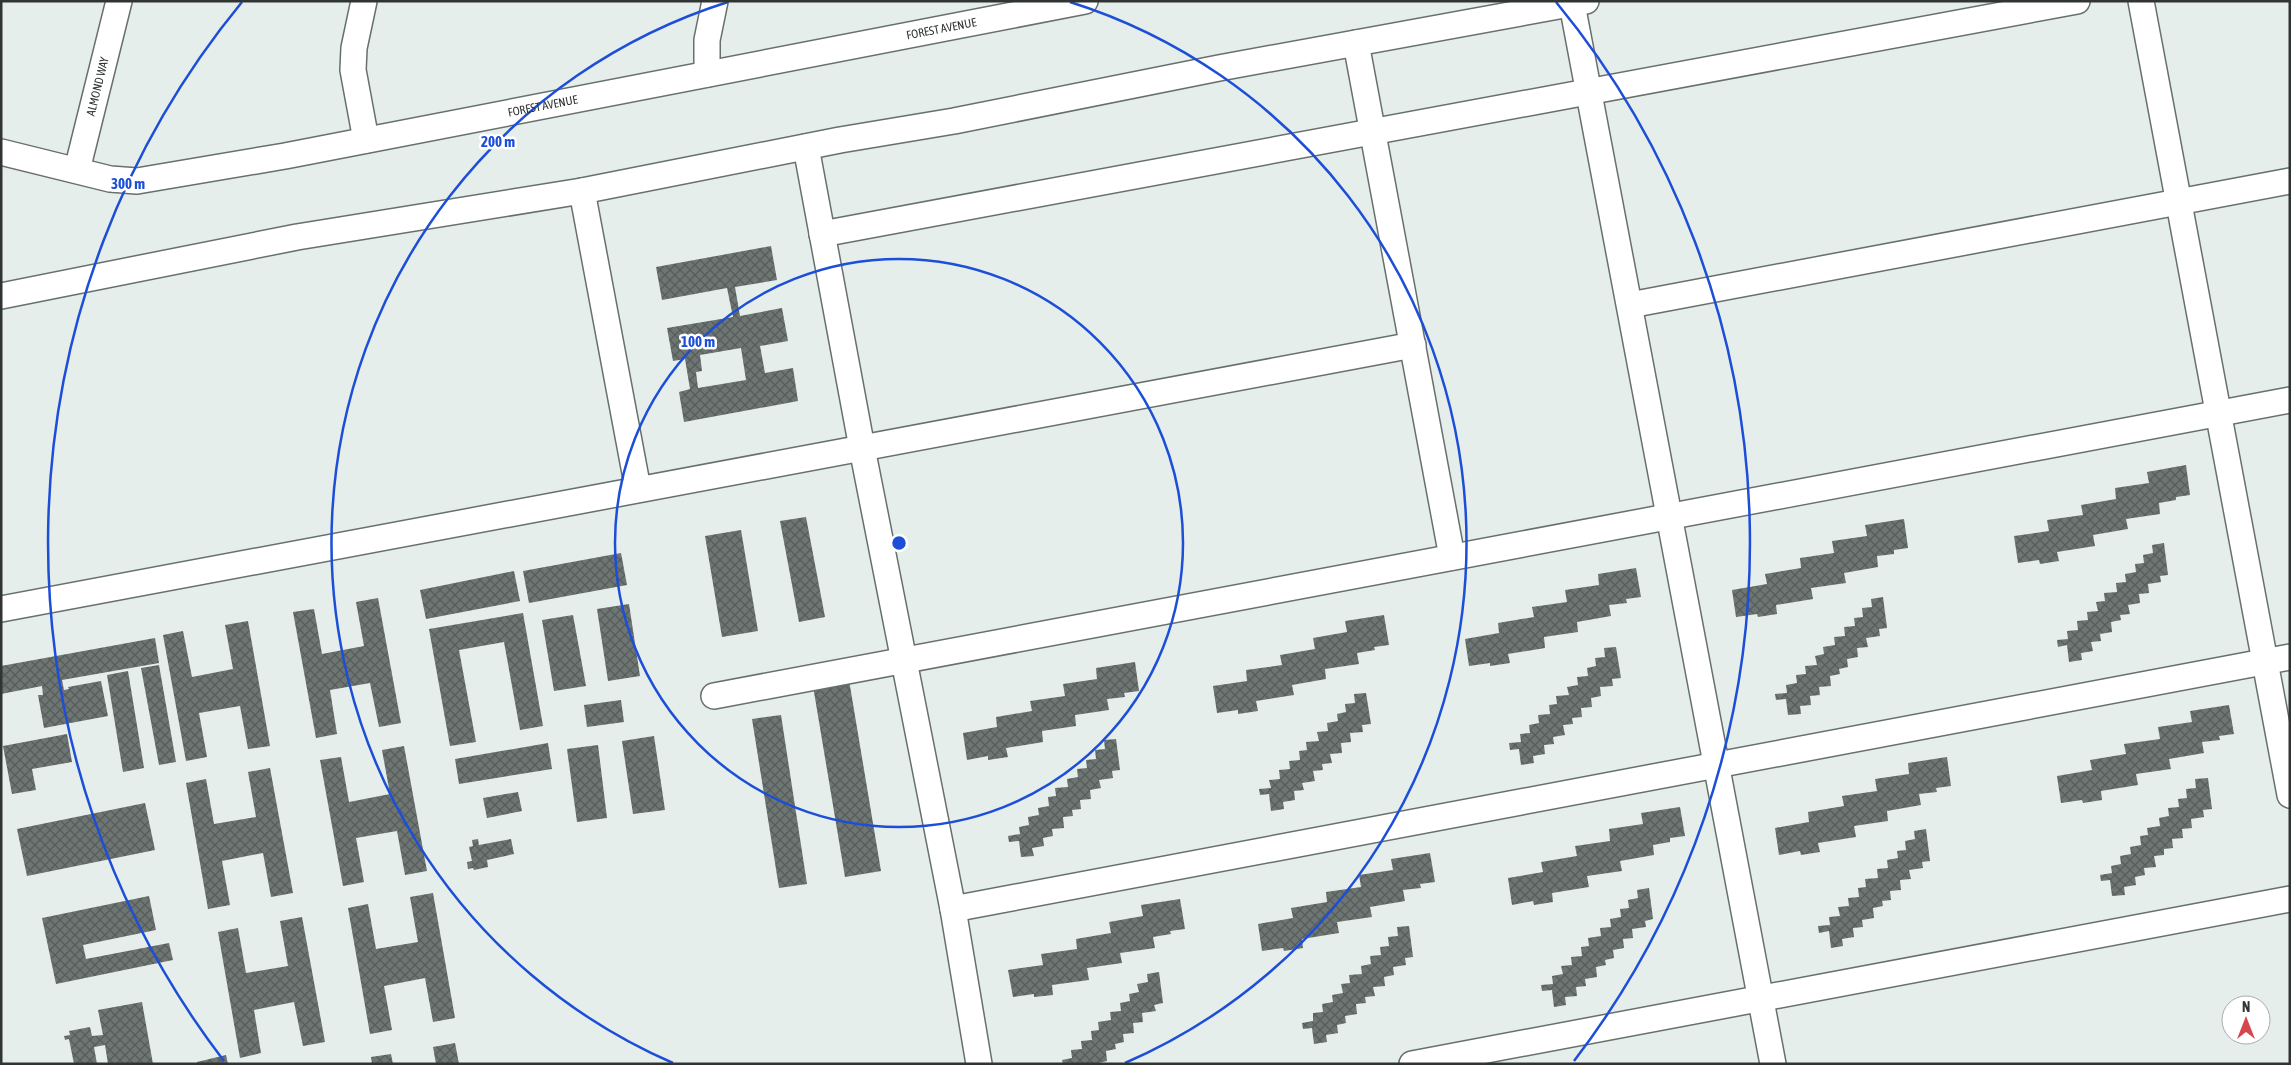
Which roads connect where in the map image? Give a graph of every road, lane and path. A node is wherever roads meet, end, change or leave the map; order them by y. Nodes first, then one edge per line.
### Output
1 (119, 1) edge
2 (364, 1) edge
3 (715, 1) edge
4 (1084, 1) edge
5 (2076, 1) edge
6 (2141, 1) edge
7 (1579, 2) edge
8 (1356, 43) junction
9 (707, 74) junction
10 (1589, 94) junction
11 (1372, 130) junction
12 (366, 140) junction
13 (806, 147) junction
14 (1, 152) edge
15 (77, 170) junction
16 (2290, 181) edge
17 (582, 191) junction
18 (2178, 201) junction
19 (822, 234) junction
20 (1, 296) edge
21 (1630, 305) junction
22 (1414, 345) junction
23 (2290, 400) edge
24 (2217, 414) junction
25 (862, 448) junction
26 (638, 489) junction
27 (1670, 518) junction
28 (1452, 557) junction
29 (1, 609) edge
30 (902, 659) junction
31 (2278, 659) edge
32 (714, 696) dead end
33 (1717, 766) junction
34 (2290, 795) edge
35 (2290, 900) edge
36 (953, 909) junction
37 (1761, 998) junction
38 (979, 1064) edge
39 (1412, 1064) edge
40 (1773, 1064) edge

1 - 15 street, ALMOND WAY
2 - 12 street
3 - 9 street
4 - 9 street, FOREST AVENUE
5 - 10 street
6 - 18 street
7 - 8 street
7 - 10 street
8 - 11 street
8 - 13 street
9 - 12 street, FOREST AVENUE
10 - 11 street
10 - 21 street
11 - 19 street
11 - 22 street
12 - 15 street, FOREST AVENUE
13 - 17 street
13 - 19 street
14 - 15 street, FOREST AVENUE
16 - 18 street
17 - 20 street
17 - 26 street
18 - 21 street
18 - 24 street
19 - 25 street
21 - 27 street
22 - 25 street
22 - 28 street
23 - 24 street
24 - 27 street
24 - 31 street
25 - 26 street
25 - 30 street
26 - 29 street
27 - 28 street
27 - 33 street
28 - 30 street
30 - 32 street
30 - 36 street
31 - 33 street
31 - 34 street
33 - 36 street
33 - 37 street
35 - 37 street
36 - 38 street
37 - 39 street
37 - 40 street

